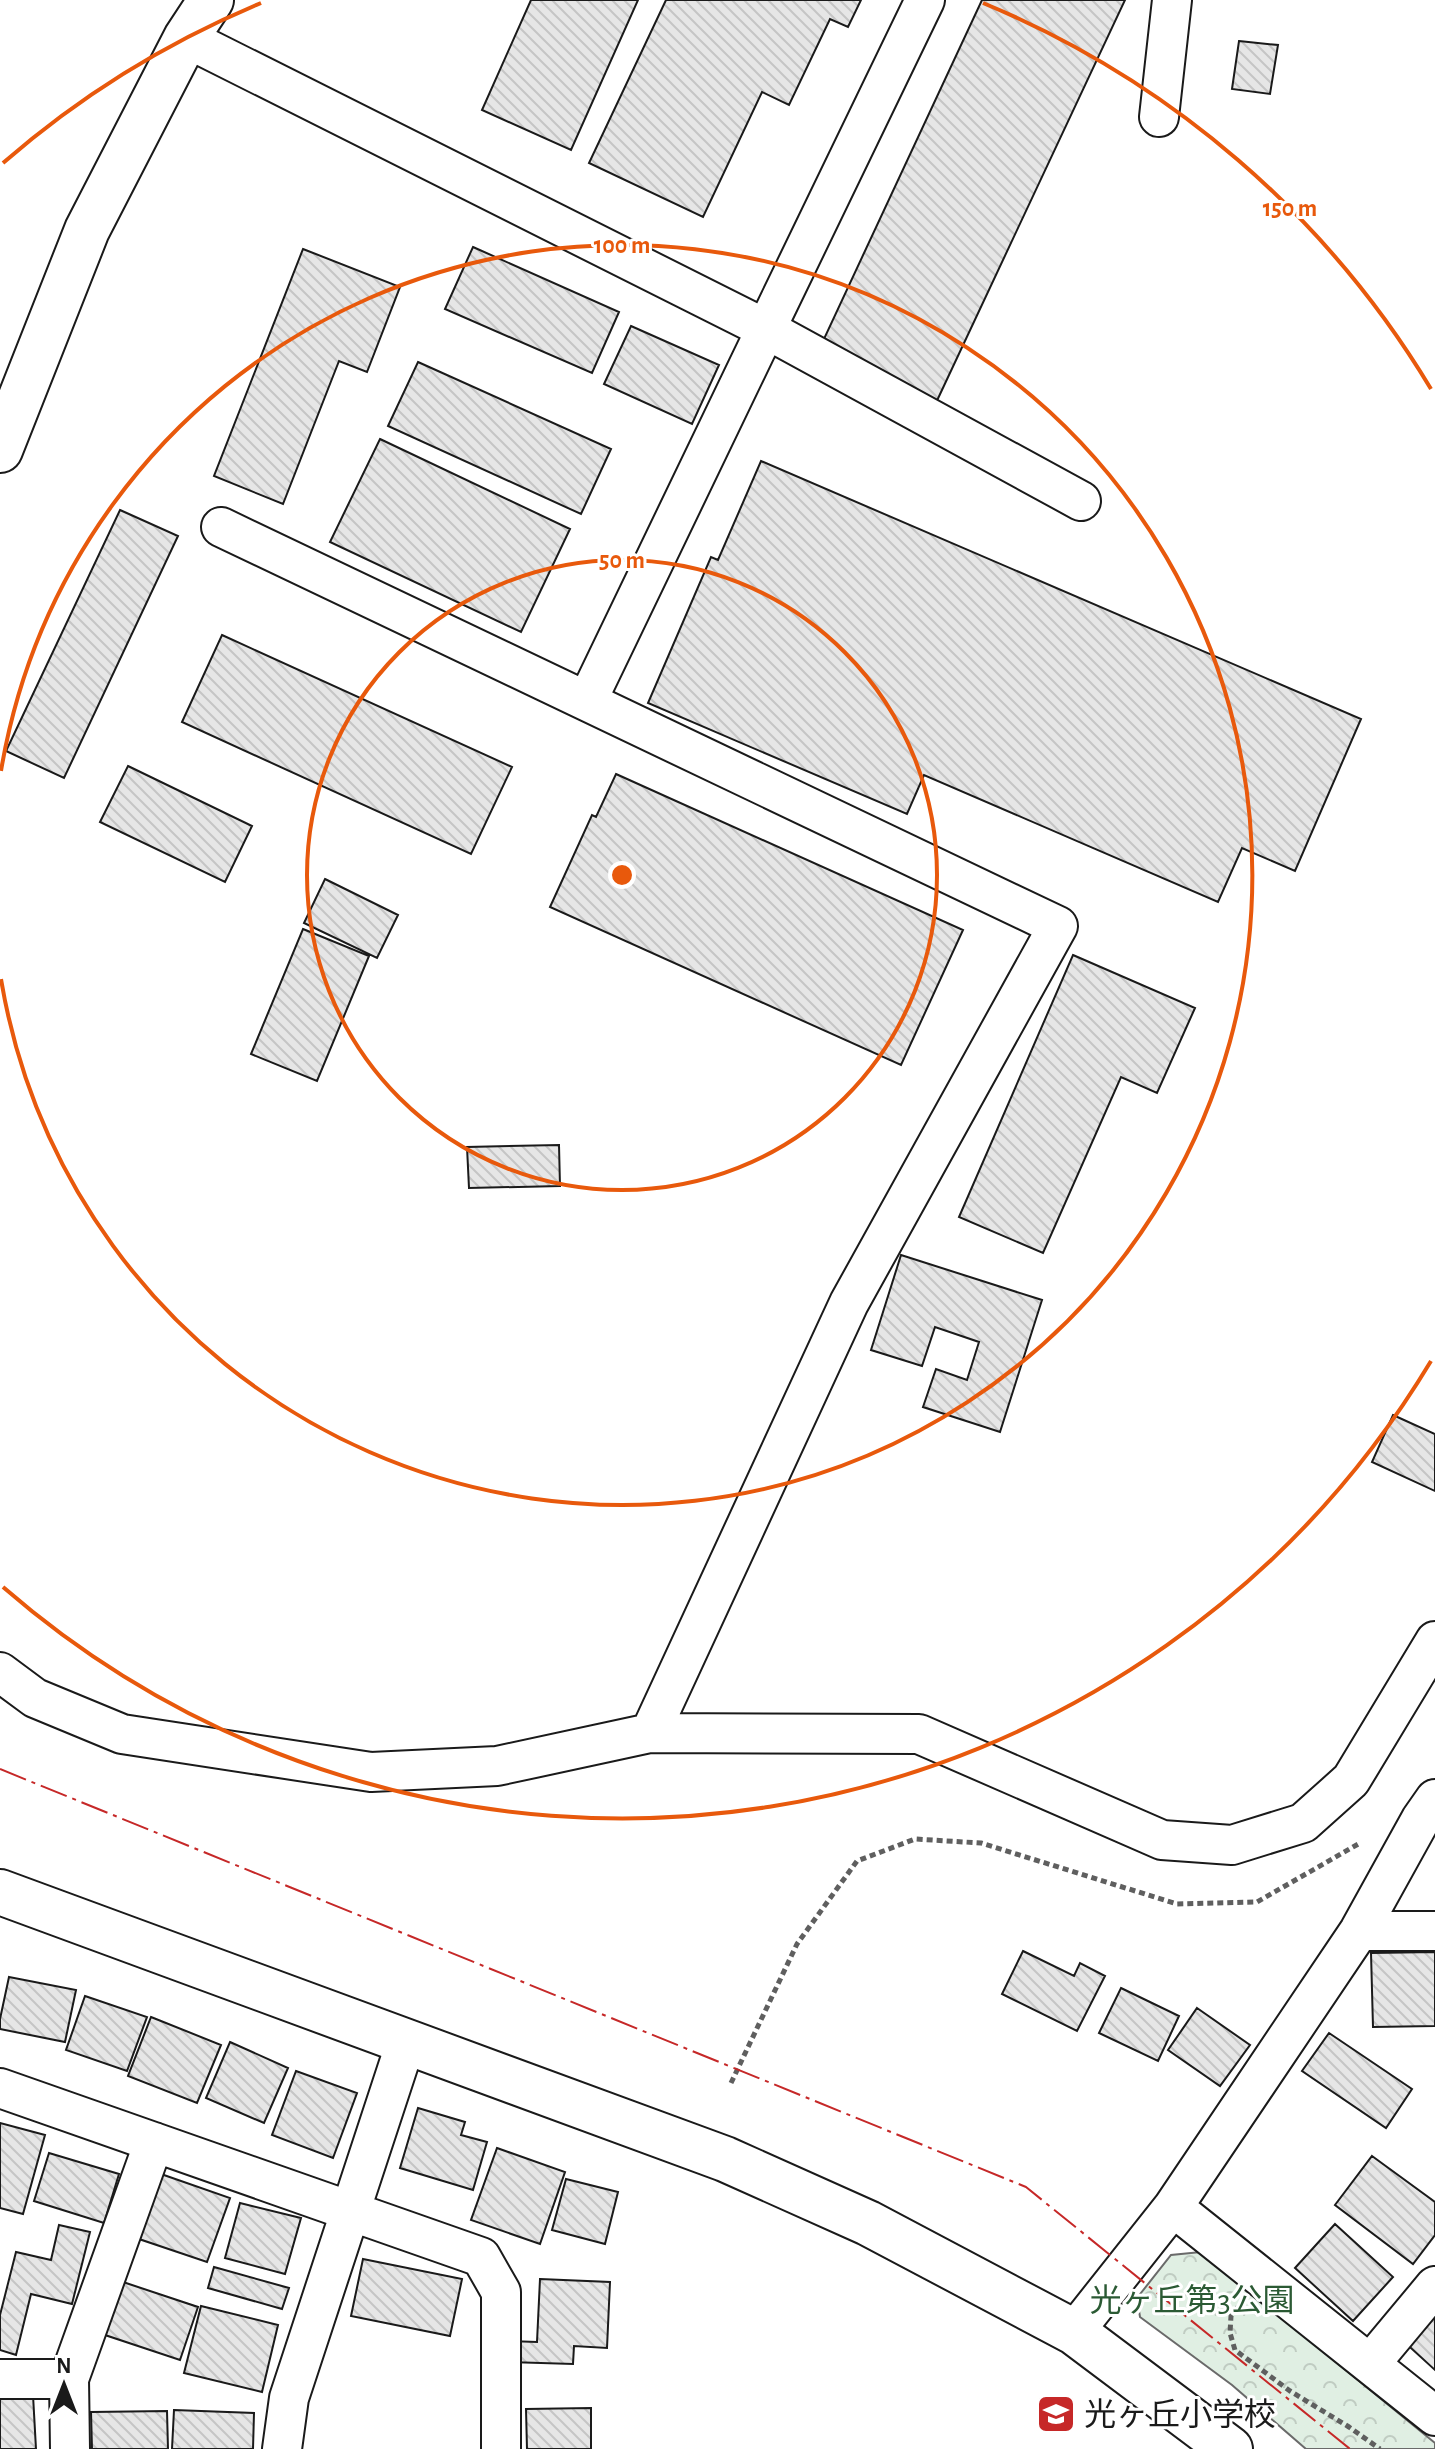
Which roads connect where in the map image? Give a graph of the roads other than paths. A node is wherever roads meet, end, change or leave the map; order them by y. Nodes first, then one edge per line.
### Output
1 (211, 0) edge
2 (925, 0) edge
3 (1172, 0) edge
4 (186, 38) junction
5 (1159, 117) dead end
6 (766, 329) junction
7 (0, 450) edge
8 (1081, 501) dead end
9 (221, 527) dead end
10 (587, 701) junction
11 (1435, 1641) edge
12 (0, 1672) edge
13 (650, 1733) junction
14 (1435, 1799) edge
15 (0, 1892) edge
16 (1359, 1931) junction
17 (1435, 1931) edge
18 (406, 2042) junction
19 (0, 2088) edge
20 (154, 2142) junction
21 (1173, 2207) junction
22 (352, 2210) junction
23 (1435, 2286) edge
24 (1074, 2332) junction
25 (1370, 2364) junction
26 (0, 2379) edge
27 (69, 2379) junction
28 (1435, 2416) edge
29 (70, 2449) edge
30 (282, 2449) edge
31 (501, 2449) edge
32 (1230, 2449) edge

1 - 4 street
2 - 6 street
3 - 5 street
4 - 6 street
4 - 7 street
6 - 8 street
6 - 10 street
9 - 10 street
10 - 13 street
11 - 13 street
12 - 13 street
14 - 16 street
15 - 18 street
16 - 17 street
16 - 21 street
18 - 22 street
18 - 24 street
19 - 20 street
20 - 22 street
20 - 27 street
21 - 24 street
21 - 25 street
22 - 30 street
22 - 31 street
23 - 25 street
24 - 32 street
25 - 28 street
26 - 27 street
27 - 29 street

